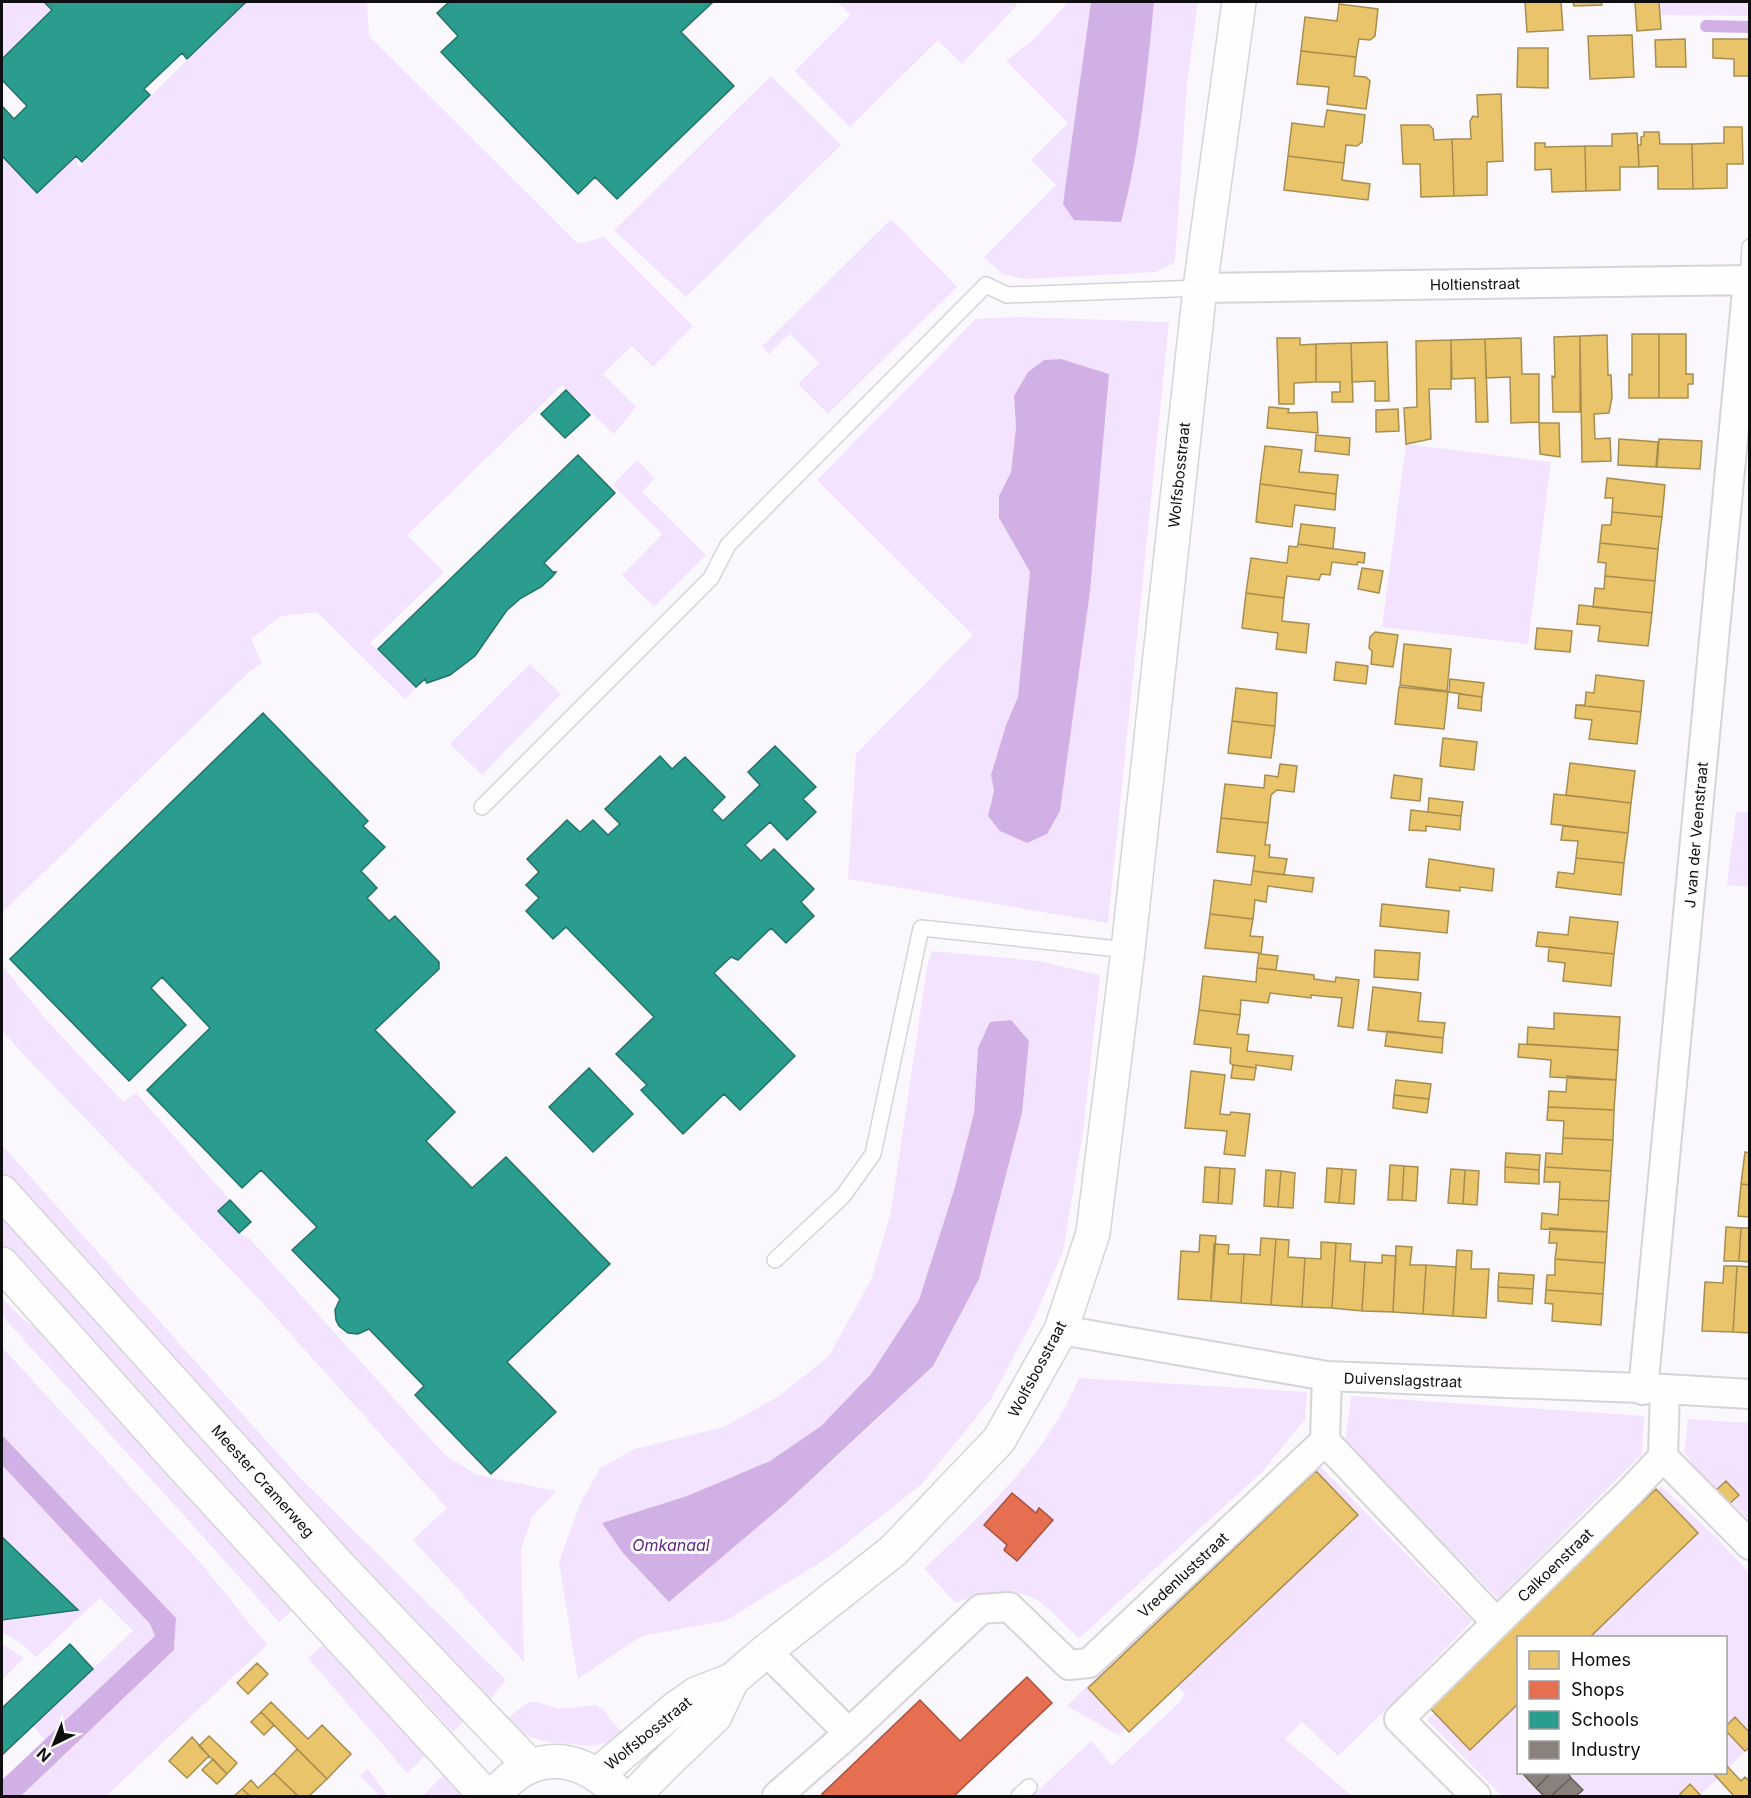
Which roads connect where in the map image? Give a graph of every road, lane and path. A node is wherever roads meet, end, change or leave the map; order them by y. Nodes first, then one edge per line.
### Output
1 (1239, 2) edge
2 (1749, 247) edge
3 (1749, 280) edge
4 (1200, 288) junction
5 (482, 807) dead end
6 (1128, 950) junction
7 (2, 1192) edge
8 (775, 1260) dead end
9 (2, 1264) edge
10 (1060, 1330) junction
11 (1327, 1376) junction
12 (1654, 1389) junction
13 (1749, 1394) edge
14 (1325, 1441) junction
15 (1663, 1457) junction
16 (1749, 1545) edge
17 (1496, 1622) junction
18 (766, 1651) junction
19 (732, 1680) junction
20 (849, 1733) junction
21 (530, 1766) junction
22 (608, 1785) edge
23 (486, 1797) edge
24 (494, 1797) edge
25 (634, 1797) edge
26 (777, 1797) edge
27 (1476, 1797) edge

1 - 4 street, Wolfsbosstraat
2 - 3 lane
3 - 4 street, Holtienstraat
3 - 12 street, J van der Veenstraat
4 - 5 lane
4 - 6 street, Wolfsbosstraat
6 - 8 lane
6 - 10 street, Wolfsbosstraat
7 - 21 street, Meester Cramerweg
9 - 23 street
10 - 11 street, Duivenslagstraat
10 - 18 street, Wolfsbosstraat
11 - 12 street, Duivenslagstraat
11 - 14 street
12 - 13 street, Duivenslagstraat
12 - 15 street
14 - 17 street
14 - 20 street, Vredenluststraat
15 - 16 street
15 - 17 street, Calkoenstraat
17 - 27 street, Calkoenstraat
18 - 19 street, Wolfsbosstraat
18 - 20 street
19 - 22 street, Wolfsbosstraat
19 - 25 street, Wolfsbosstraat
20 - 26 street
21 - 22 street
21 - 24 street

